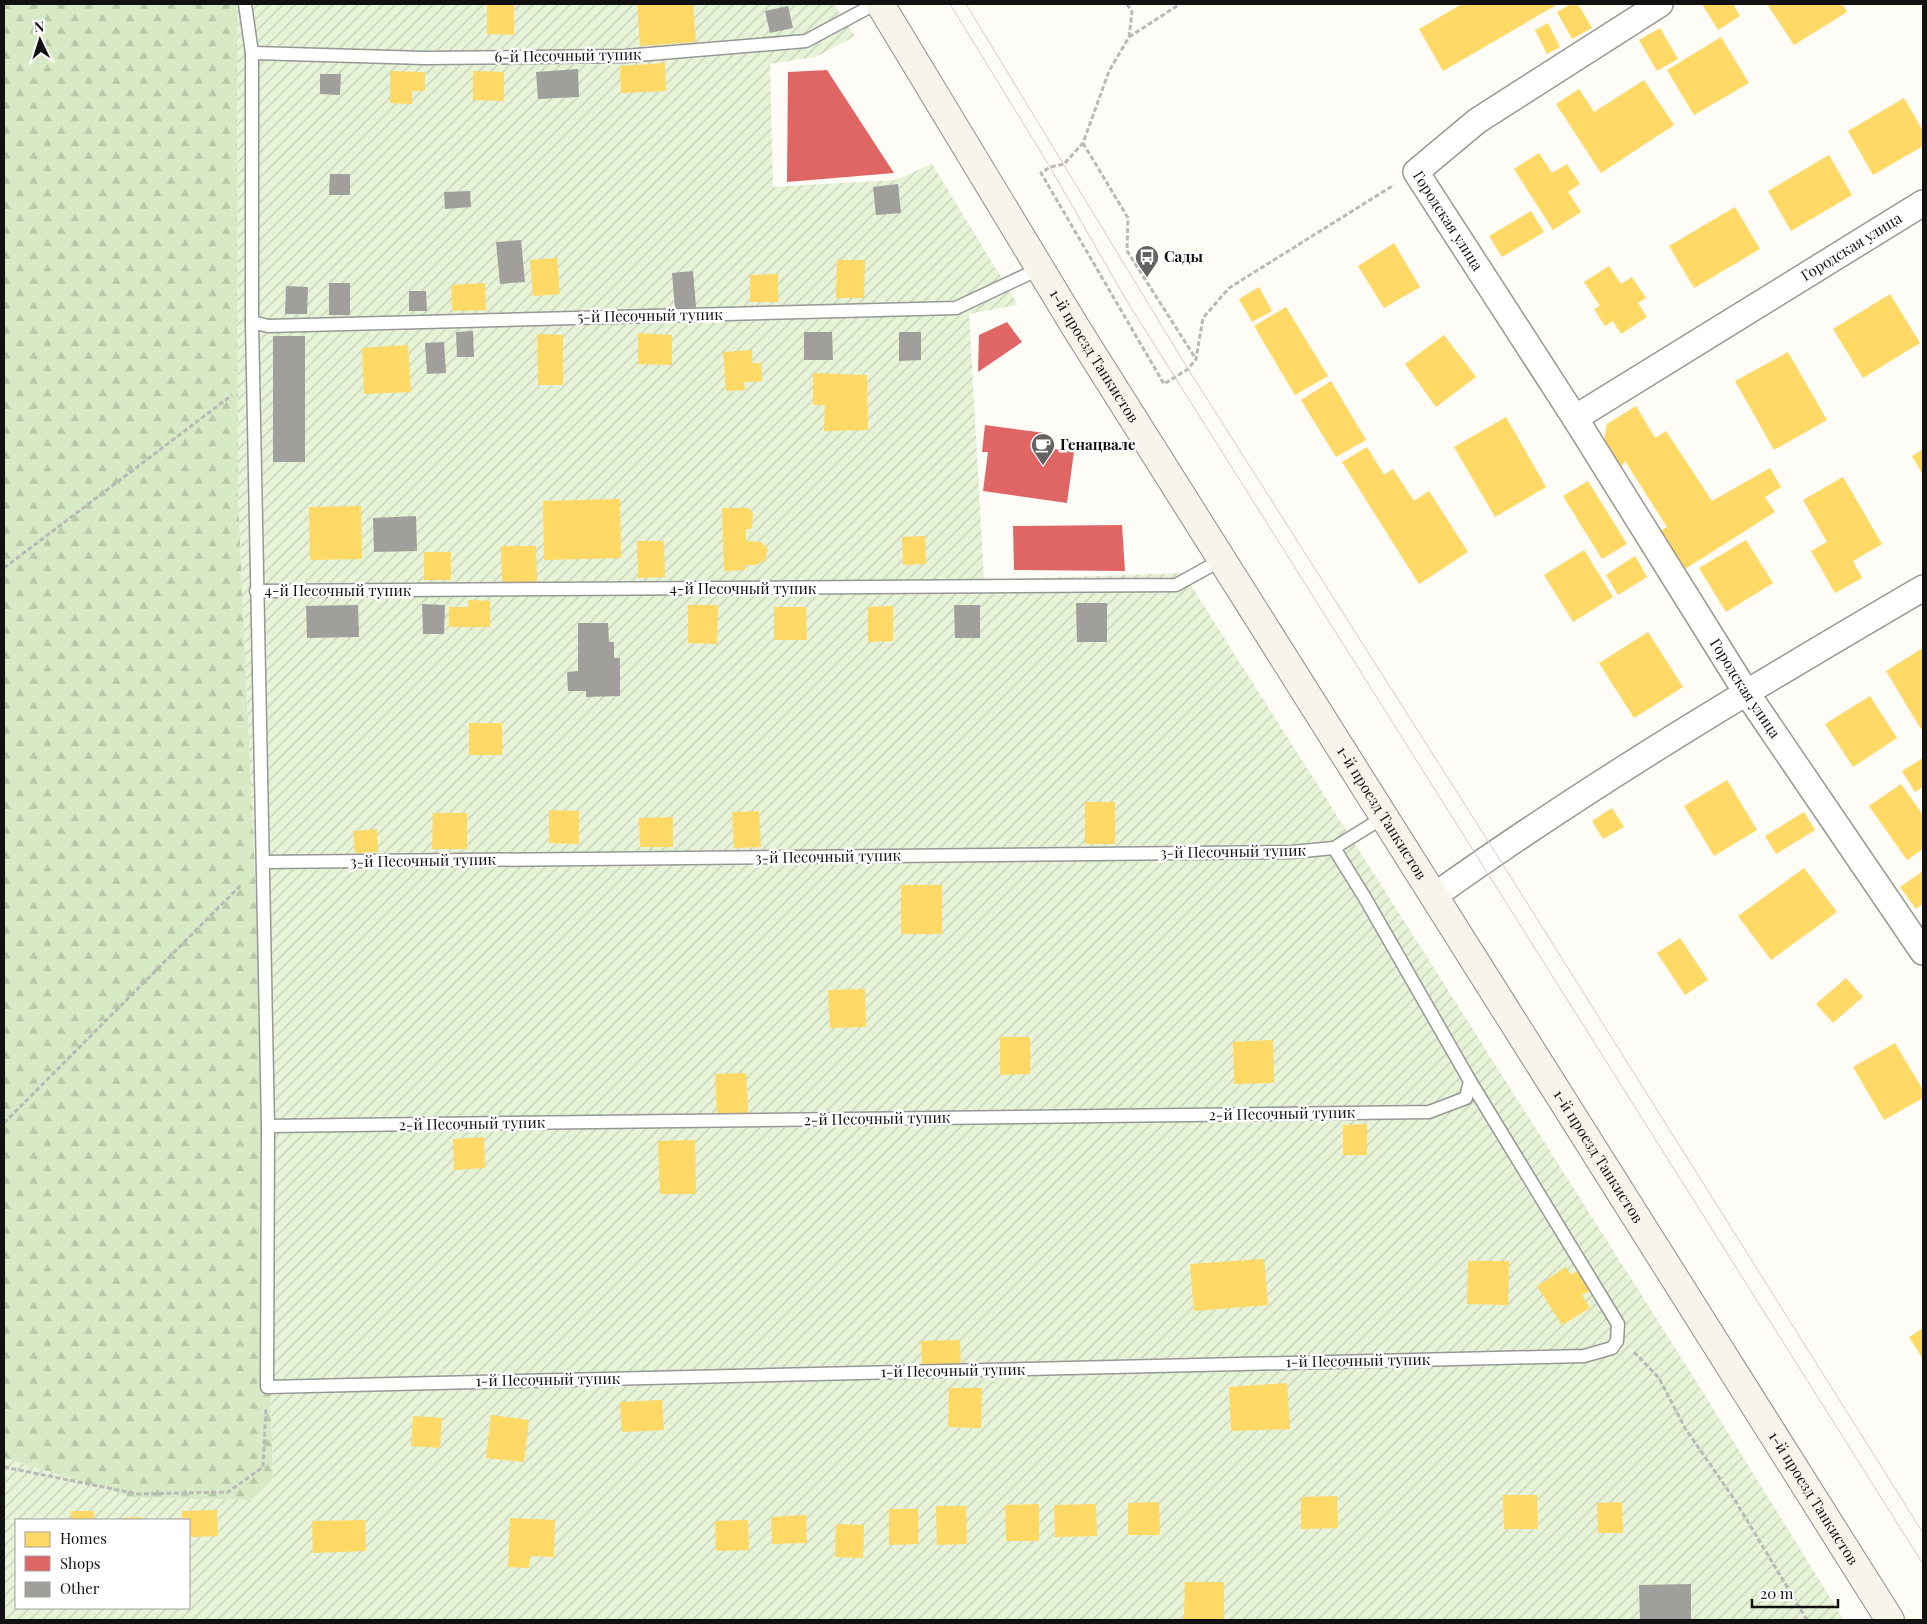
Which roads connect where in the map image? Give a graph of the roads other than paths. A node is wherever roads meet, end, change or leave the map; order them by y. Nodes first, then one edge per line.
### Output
1 (244, 4) edge
2 (875, 4) edge
3 (880, 4) edge
4 (1660, 4) edge
5 (252, 53) junction
6 (1923, 202) edge
7 (1041, 268) junction
8 (252, 322) junction
9 (1575, 418) junction
10 (1223, 560) junction
11 (1923, 588) edge
12 (256, 591) junction
13 (1746, 692) junction
14 (1384, 817) junction
15 (1334, 848) junction
16 (264, 862) junction
17 (1434, 896) junction
18 (1923, 952) edge
19 (1470, 1081) junction
20 (268, 1126) junction
21 (1890, 1620) edge

1 - 5 lane
2 - 5 lane, 6-й Песочный тупик
3 - 7 main road, 1-й проезд Танкистов
4 - 9 street, Городская улица
5 - 8 lane
6 - 9 street, Городская улица
7 - 8 lane, 5-й Песочный тупик
7 - 10 main road, 1-й проезд Танкистов
8 - 12 lane
9 - 13 street, Городская улица
10 - 12 lane, 4-й Песочный тупик
10 - 14 main road, 1-й проезд Танкистов
11 - 13 street
12 - 16 lane
13 - 17 street
13 - 18 street, Городская улица
14 - 15 lane, 3-й Песочный тупик
14 - 17 main road, 1-й проезд Танкистов
15 - 16 lane, 3-й Песочный тупик
15 - 19 lane
16 - 20 lane
17 - 21 main road, 1-й проезд Танкистов
19 - 20 lane, 2-й Песочный тупик
19 - 20 lane, 1-й Песочный тупик

